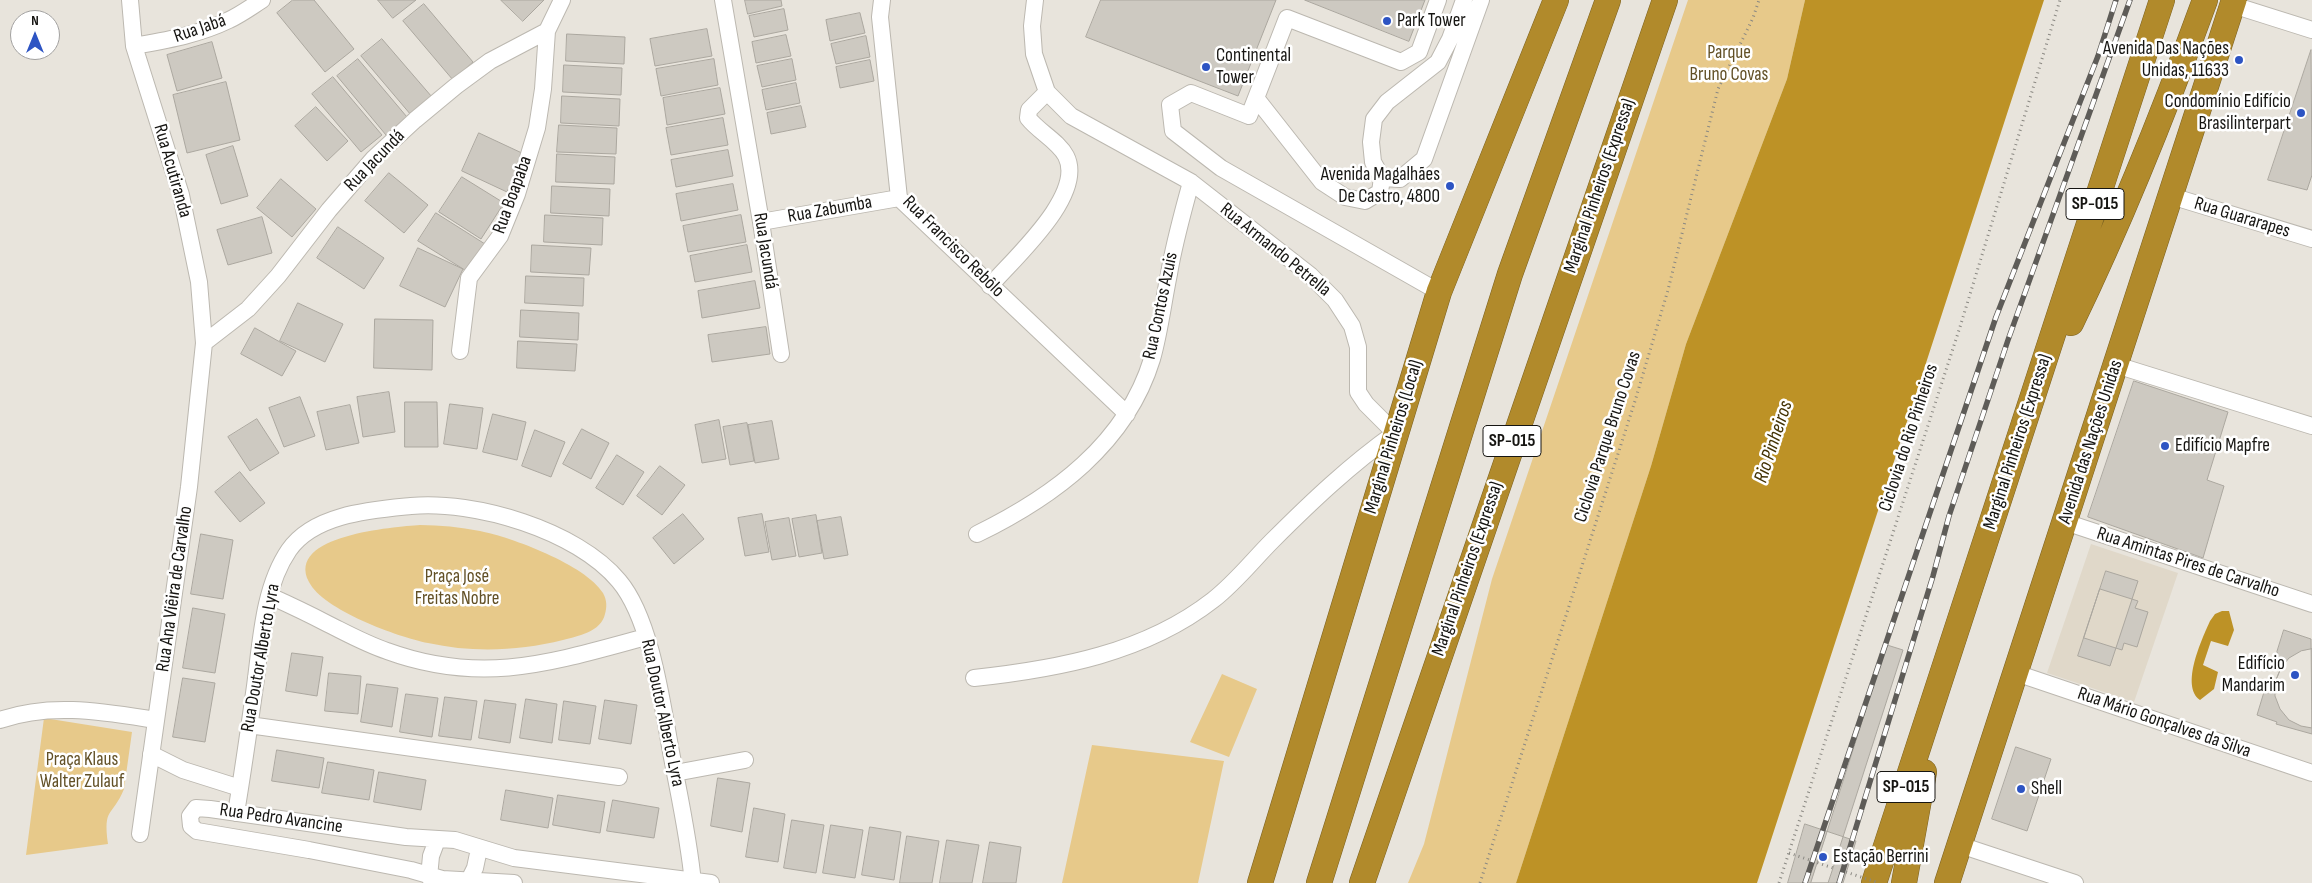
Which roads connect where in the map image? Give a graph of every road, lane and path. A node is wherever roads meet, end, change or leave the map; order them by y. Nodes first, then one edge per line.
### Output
1 (130, 0) edge
2 (262, 0) edge
3 (562, 0) edge
4 (723, 0) edge
5 (882, 0) edge
6 (1035, 0) edge
7 (1438, 0) edge
8 (1464, 0) edge
9 (1481, 0) edge
10 (1556, 0) edge
11 (1608, 0) edge
12 (1664, 0) edge
13 (1759, 0) edge
14 (2060, 0) edge
15 (2162, 0) edge
16 (2205, 0) edge
17 (2234, 3) edge
18 (2312, 29) edge
19 (547, 31) junction
20 (134, 46) junction
21 (1402, 62) junction
22 (1409, 87) junction
23 (1046, 92) junction
24 (1256, 98) junction
25 (1382, 178) junction
26 (1191, 182) junction
27 (2171, 196) junction
28 (899, 198) junction
29 (761, 222) junction
30 (2312, 240) edge
31 (990, 286) junction
32 (1439, 292) junction
33 (204, 343) junction
34 (460, 351) dead end
35 (781, 354) dead end
36 (2116, 365) junction
37 (2029, 408) junction
38 (1127, 414) junction
39 (2312, 426) edge
40 (1395, 433) junction
41 (2065, 522) junction
42 (977, 534) dead end
43 (270, 596) junction
44 (2312, 604) edge
45 (646, 637) junction
46 (2016, 673) junction
47 (974, 678) dead end
48 (1938, 691) junction
49 (0, 720) edge
50 (156, 720) junction
51 (249, 725) junction
52 (151, 754) junction
53 (745, 760) dead end
54 (675, 773) junction
55 (2312, 773) edge
56 (619, 777) dead end
57 (240, 788) junction
58 (236, 813) junction
59 (140, 834) dead end
60 (437, 840) junction
61 (1960, 845) junction
62 (479, 849) junction
63 (1789, 853) junction
64 (1833, 868) dead end
65 (1846, 872) dead end
66 (429, 877) junction
67 (469, 880) junction
68 (692, 881) edge
69 (514, 883) edge
70 (711, 883) edge
71 (1260, 883) edge
72 (1319, 883) edge
73 (1362, 883) edge
74 (1480, 883) edge
75 (1779, 883) edge
76 (1874, 883) edge
77 (1879, 883) edge
78 (1904, 883) edge
79 (1947, 883) edge
80 (2075, 883) edge

1 - 20 street, Rua Acutiranda
2 - 20 street, Rua Jabá
3 - 19 street
4 - 29 street, Rua Jacundá
5 - 28 street, Rua Francisco Rebôlo
6 - 23 street, Rua Armando Petrella
7 - 21 street
8 - 22 street
9 - 25 street
10 - 32 highway, Marginal Pinheiros (Local)
11 - 72 highway
12 - 73 highway, Marginal Pinheiros (Expressa) / SP-015
13 - 74 path, Ciclovia Parque Bruno Covas
14 - 63 path, Ciclovia do Rio Pinheiros
15 - 37 highway, Marginal Pinheiros (Expressa) / SP-015
16 - 37 highway
17 - 18 street
17 - 27 highway, Avenida das Nações Unidas
19 - 33 street, Rua Jacundá
19 - 34 street, Rua Boapaba
20 - 33 street, Rua Acutiranda
21 - 22 street
21 - 24 street
22 - 25 street
23 - 26 street, Rua Armando Petrella
23 - 31 street
24 - 25 street
24 - 32 street
26 - 38 street, Rua Contos Azuis
26 - 40 street, Rua Armando Petrella
27 - 30 street, Rua Guararapes
27 - 36 highway, Avenida das Nações Unidas
28 - 29 street, Rua Zabumba
28 - 31 street, Rua Francisco Rebôlo
29 - 35 street, Rua Jacundá
31 - 38 street, Rua Francisco Rebôlo
32 - 40 highway, Marginal Pinheiros (Local)
33 - 50 street, Rua Ana Viêira de Carvalho
36 - 39 street
36 - 41 highway, Avenida das Nações Unidas
37 - 48 highway, Marginal Pinheiros (Expressa) / SP-015
38 - 42 street, Rua Contos Azuis
40 - 47 street
40 - 71 highway, Marginal Pinheiros (Local)
41 - 44 street, Rua Amintas Pires de Carvalho
41 - 46 highway, Avenida das Nações Unidas
43 - 45 street
43 - 45 street, Rua Doutor Alberto Lyra
43 - 51 street, Rua Doutor Alberto Lyra
45 - 54 street, Rua Doutor Alberto Lyra
46 - 55 street, Rua Mário Gonçalves da Silva
46 - 61 highway, Avenida das Nações Unidas
48 - 76 highway, Marginal Pinheiros (Expressa) / SP-015
48 - 78 highway
49 - 50 street
50 - 52 street, Rua Ana Viêira de Carvalho
51 - 56 street
51 - 57 street, Rua Doutor Alberto Lyra
52 - 57 street
52 - 59 street, Rua Ana Viêira de Carvalho
53 - 54 street
54 - 68 street, Rua Doutor Alberto Lyra
57 - 58 street, Rua Doutor Alberto Lyra
58 - 60 street, Rua Pedro Avancine
58 - 66 street, Rua Pedro Avancine
60 - 62 street, Rua Pedro Avancine
60 - 66 street
61 - 79 highway, Avenida das Nações Unidas
61 - 80 street
62 - 67 street
62 - 68 street, Rua Pedro Avancine
63 - 64 path
63 - 75 path, Ciclovia do Rio Pinheiros
65 - 77 path, bridge
66 - 67 street, Rua Pedro Avancine
67 - 69 street, Rua Pedro Avancine
68 - 70 street, Rua Pedro Avancine

